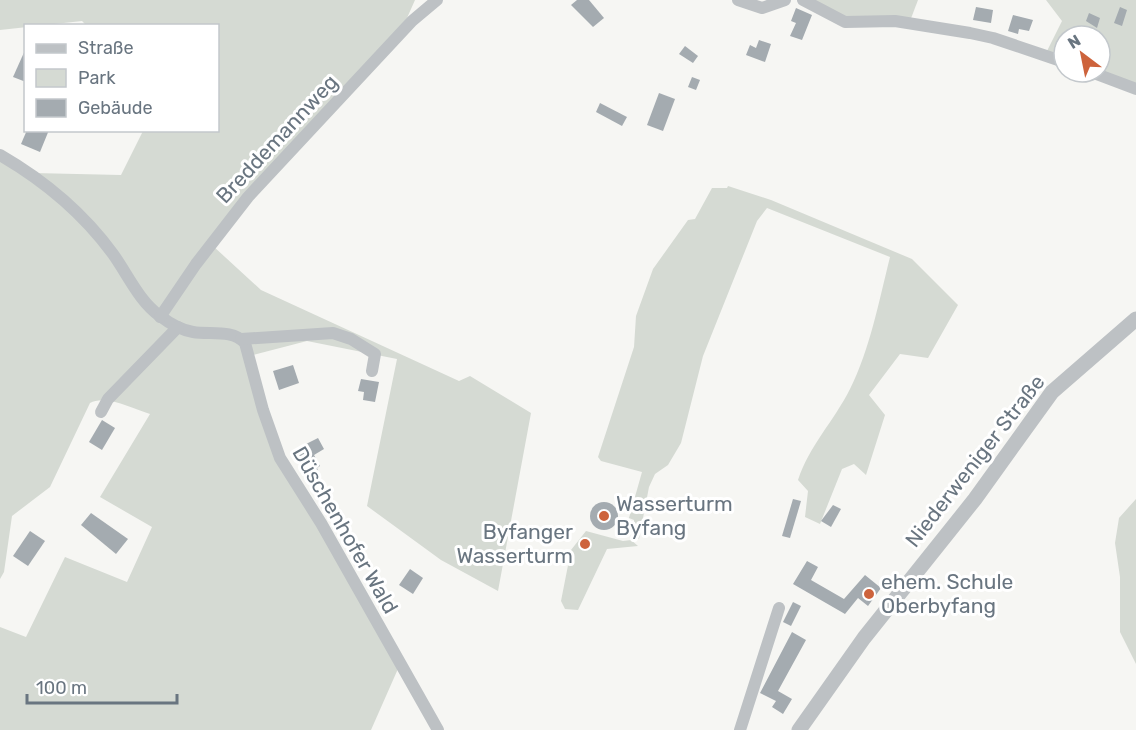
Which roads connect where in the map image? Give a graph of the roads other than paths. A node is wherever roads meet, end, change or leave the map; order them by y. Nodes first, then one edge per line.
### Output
1 (437, 0) edge
2 (738, 0) edge
3 (785, 0) edge
4 (803, 0) edge
5 (1052, 58) edge
6 (1112, 80) edge
7 (1136, 89) edge
8 (0, 155) edge
9 (160, 317) junction
10 (1136, 319) edge
11 (178, 327) junction
12 (241, 339) junction
13 (372, 370) dead end
14 (101, 412) dead end
15 (779, 608) dead end
16 (438, 730) edge
17 (740, 730) edge
18 (799, 730) edge

1 - 9 street, Breddemannweg
2 - 3 street
4 - 5 street
6 - 7 street
8 - 9 street
9 - 11 street
10 - 18 street, Niederweniger Straße
11 - 12 street
11 - 14 street
12 - 13 street
12 - 16 street, Düschenhofer Wald
15 - 17 street

